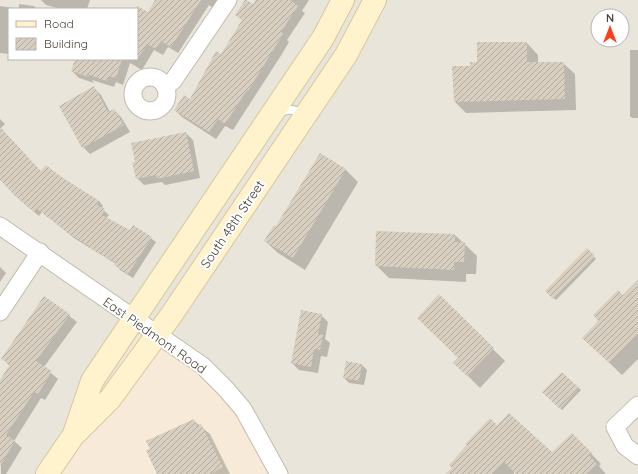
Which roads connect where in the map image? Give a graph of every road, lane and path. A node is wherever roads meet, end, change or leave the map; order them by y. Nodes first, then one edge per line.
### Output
1 (228, 0) edge
2 (344, 0) edge
3 (375, 0) edge
4 (165, 86) dead end
5 (306, 116) junction
6 (269, 119) junction
7 (0, 226) edge
8 (40, 252) junction
9 (0, 312) edge
10 (135, 319) junction
11 (157, 334) junction
12 (638, 405) edge
13 (73, 436) junction
14 (638, 456) edge
15 (47, 474) edge
16 (279, 474) edge

1 - 4 street
2 - 6 main road, South 48th Street
3 - 5 main road, South 48th Street
5 - 6 lane
5 - 11 main road, South 48th Street
6 - 10 main road, South 48th Street
7 - 8 street, East Piedmont Road
8 - 9 street
8 - 10 street, East Piedmont Road
10 - 11 street, East Piedmont Road
10 - 13 main road, South 48th Street
11 - 13 main road, South 48th Street
11 - 16 street, East Piedmont Road
12 - 14 street
13 - 15 main road, South 48th Street

